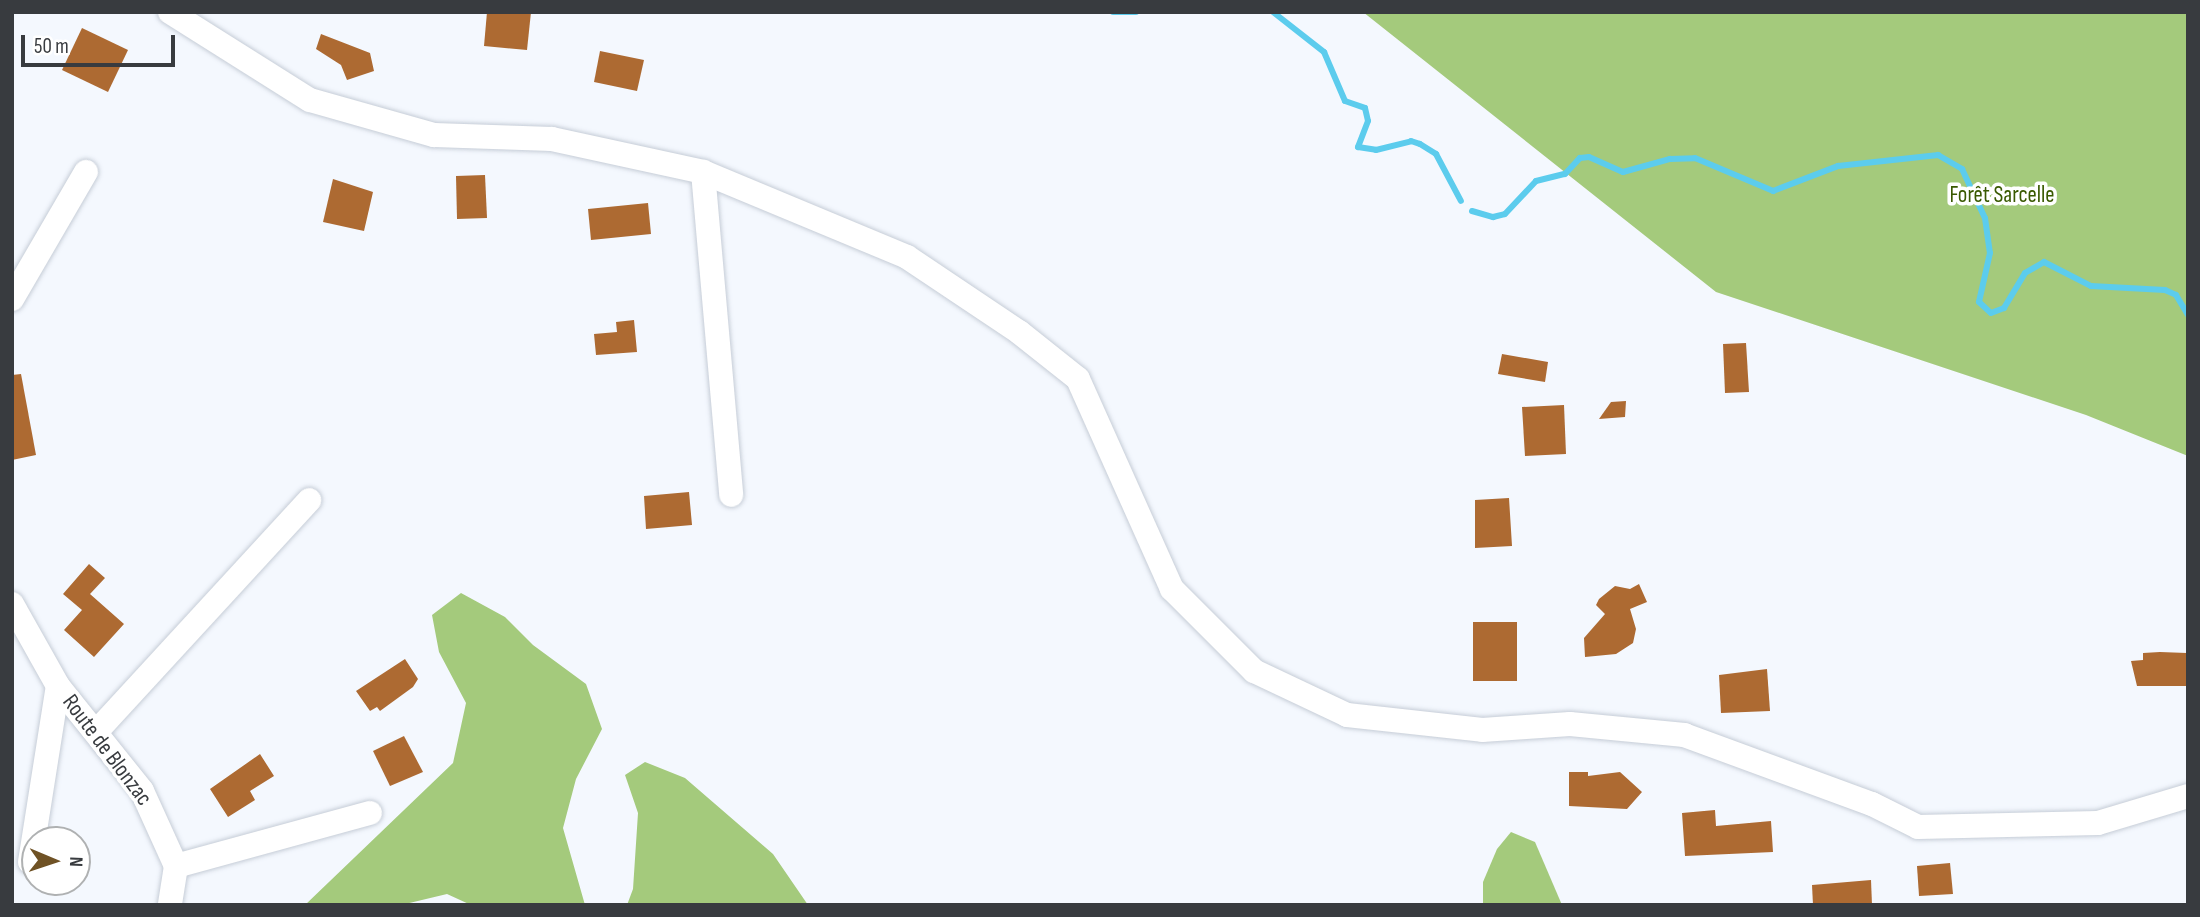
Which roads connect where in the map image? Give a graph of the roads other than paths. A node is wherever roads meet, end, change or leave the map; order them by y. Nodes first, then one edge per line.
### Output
1 (170, 12) edge
2 (86, 172) dead end
3 (703, 172) junction
4 (12, 299) edge
5 (731, 495) dead end
6 (309, 500) dead end
7 (12, 604) edge
8 (58, 686) junction
9 (96, 732) junction
10 (2188, 796) edge
11 (370, 813) dead end
12 (36, 826) edge
13 (176, 866) junction
14 (170, 905) edge

1 - 3 street
2 - 4 street
3 - 5 street
3 - 10 street
6 - 9 street
7 - 8 street, Route de Blonzac
8 - 9 street, Route de Blonzac
8 - 12 street
9 - 13 street, Route de Blonzac
11 - 13 street
13 - 14 street

